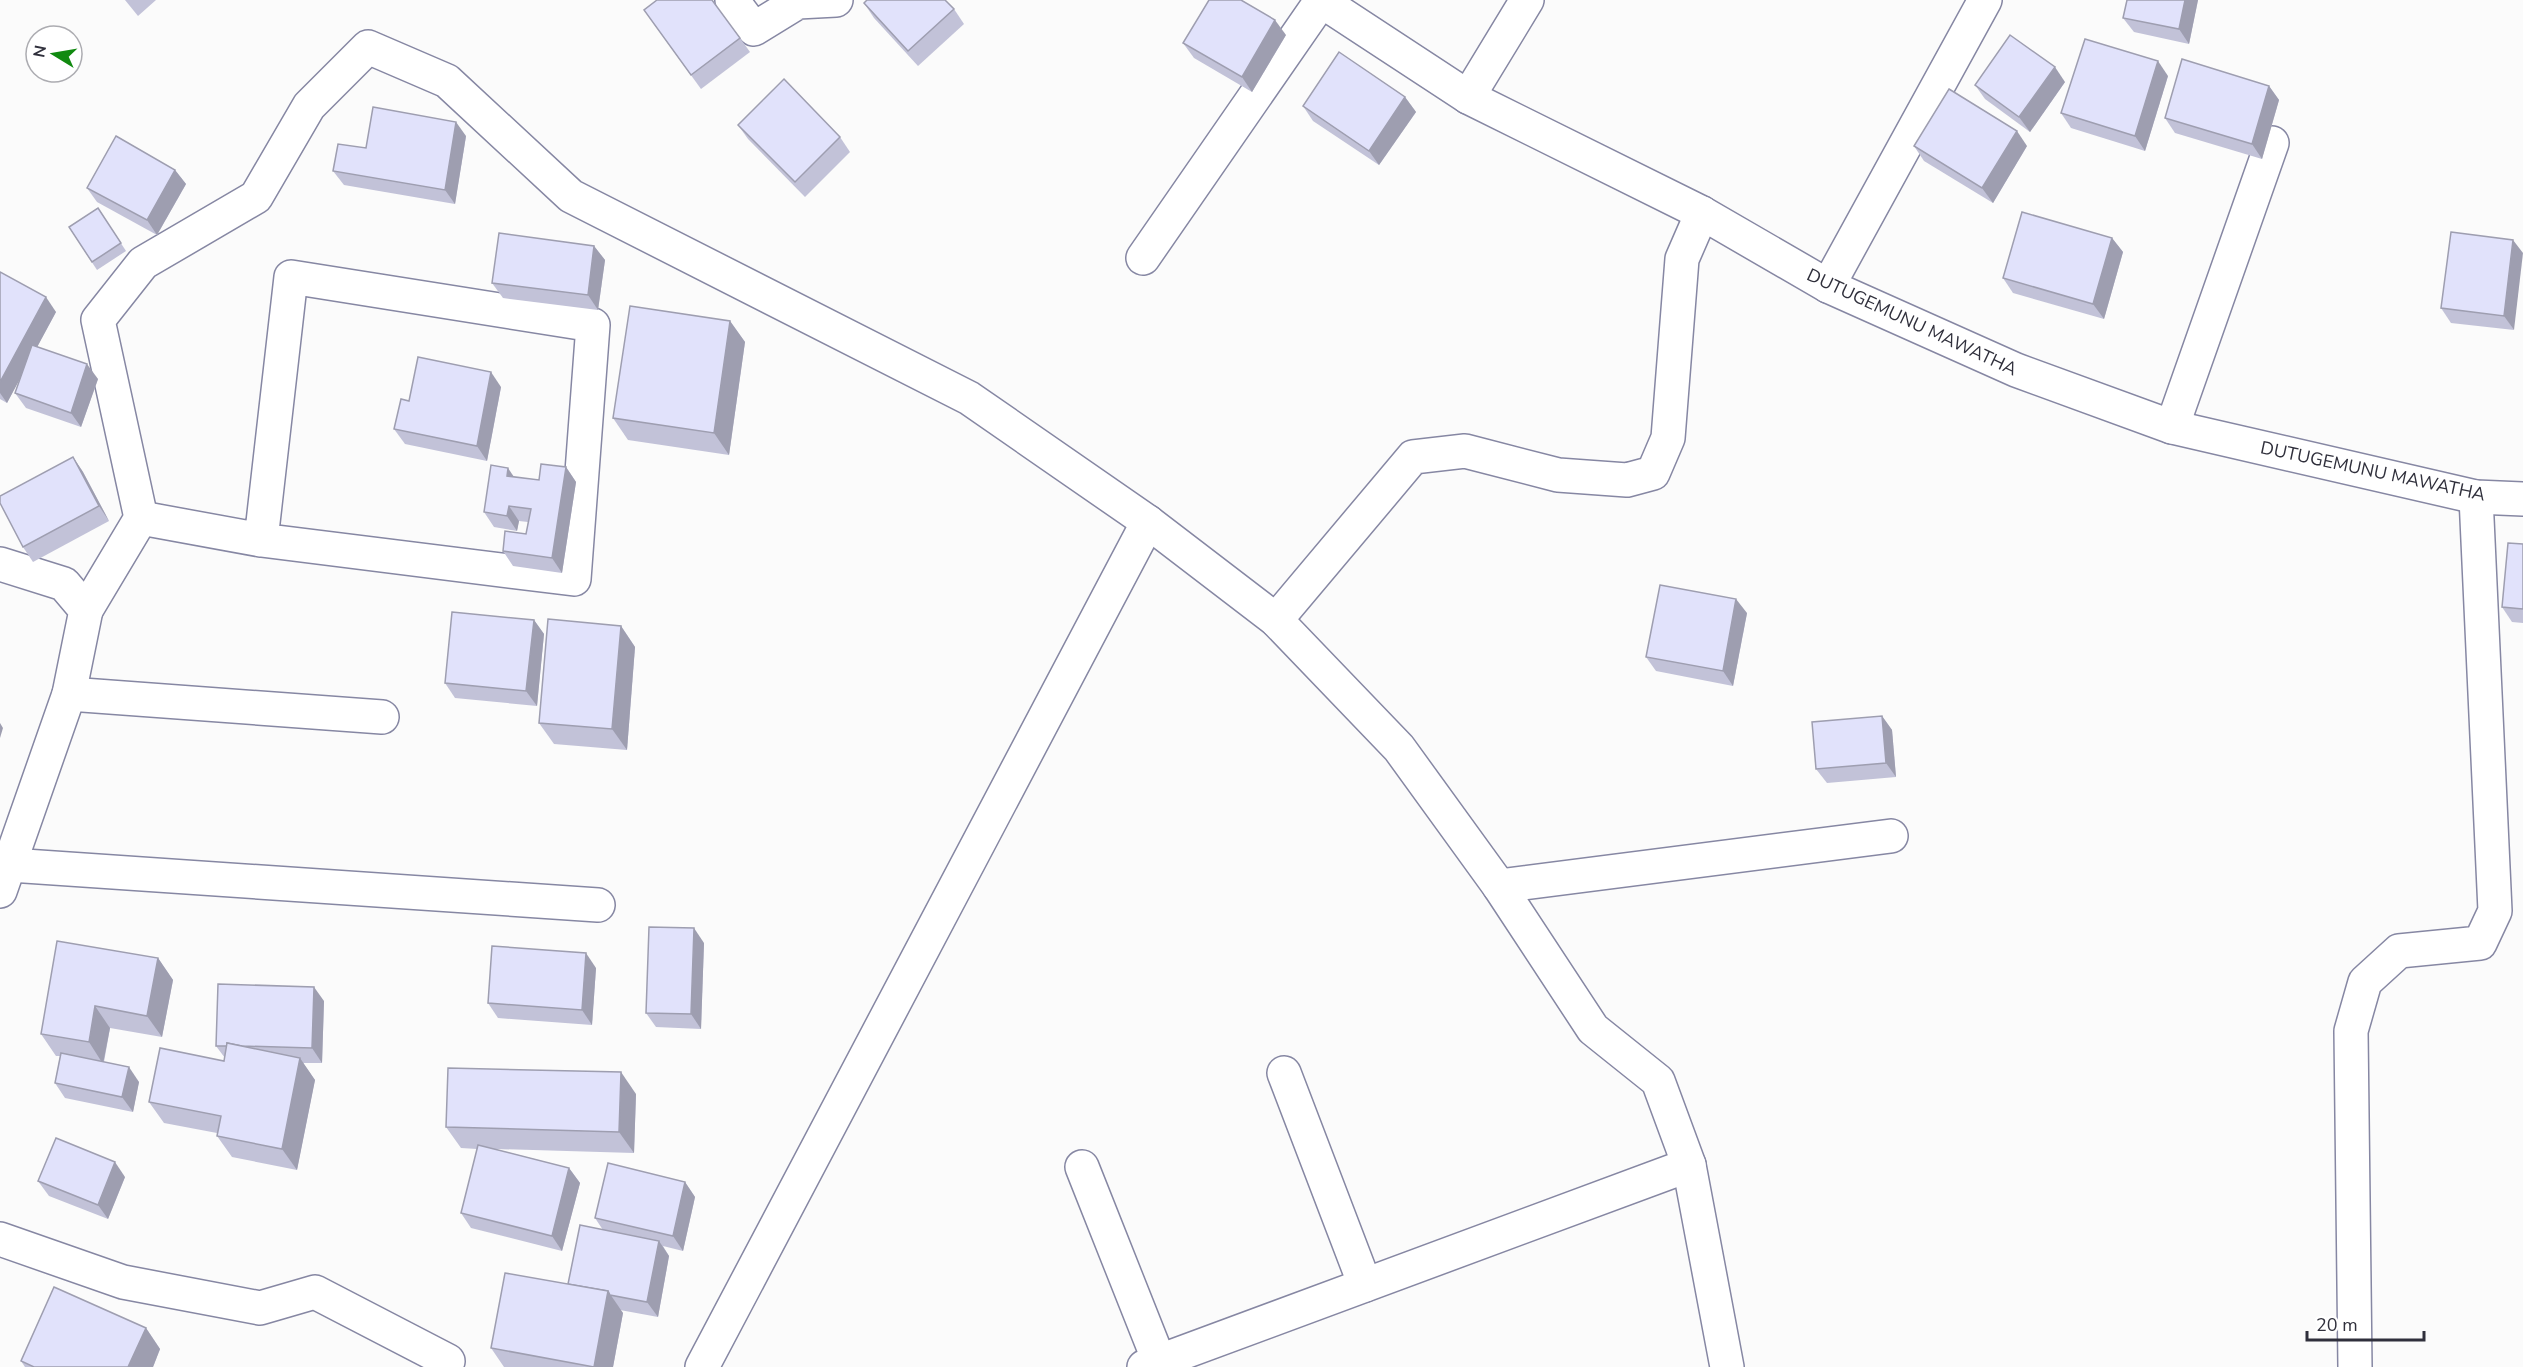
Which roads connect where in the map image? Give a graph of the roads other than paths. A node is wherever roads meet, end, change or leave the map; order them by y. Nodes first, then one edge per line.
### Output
1 (732, 0) edge
2 (836, 0) edge
3 (1320, 0) edge
4 (1527, 0) edge
5 (1985, 0) edge
6 (1468, 97) junction
7 (2272, 143) dead end
8 (1702, 213) junction
9 (1143, 258) dead end
10 (1828, 286) junction
11 (2172, 427) junction
12 (2476, 496) junction
13 (2523, 500) edge
14 (141, 518) junction
15 (1148, 522) junction
16 (261, 540) junction
17 (0, 564) edge
18 (86, 610) junction
19 (1276, 620) junction
20 (69, 694) junction
21 (382, 717) dead end
22 (1891, 836) dead end
23 (5, 878) edge
24 (1499, 886) junction
25 (598, 905) dead end
26 (1284, 1073) dead end
27 (1689, 1165) junction
28 (1082, 1167) dead end
29 (0, 1239) edge
30 (1365, 1285) junction
31 (448, 1361) dead end
32 (1151, 1364) edge
33 (702, 1367) edge
34 (1726, 1367) edge
35 (2355, 1367) edge

1 - 2 street
3 - 6 street, DUTUGEMUNU MAWATHA
3 - 9 street
4 - 6 street
5 - 10 street
6 - 8 street, DUTUGEMUNU MAWATHA
7 - 11 street
8 - 10 street, DUTUGEMUNU MAWATHA
8 - 19 street
10 - 11 street, DUTUGEMUNU MAWATHA
11 - 12 street, DUTUGEMUNU MAWATHA
12 - 13 street, DUTUGEMUNU MAWATHA
12 - 35 street
14 - 15 street
14 - 16 street
14 - 18 street
15 - 19 street
15 - 33 street
16 - 16 street
17 - 18 street
18 - 20 street
19 - 24 street
20 - 21 street
20 - 23 street
22 - 24 street
23 - 25 street
24 - 27 street
26 - 30 street
27 - 30 street
27 - 34 street
28 - 32 street
29 - 31 street
30 - 32 street

